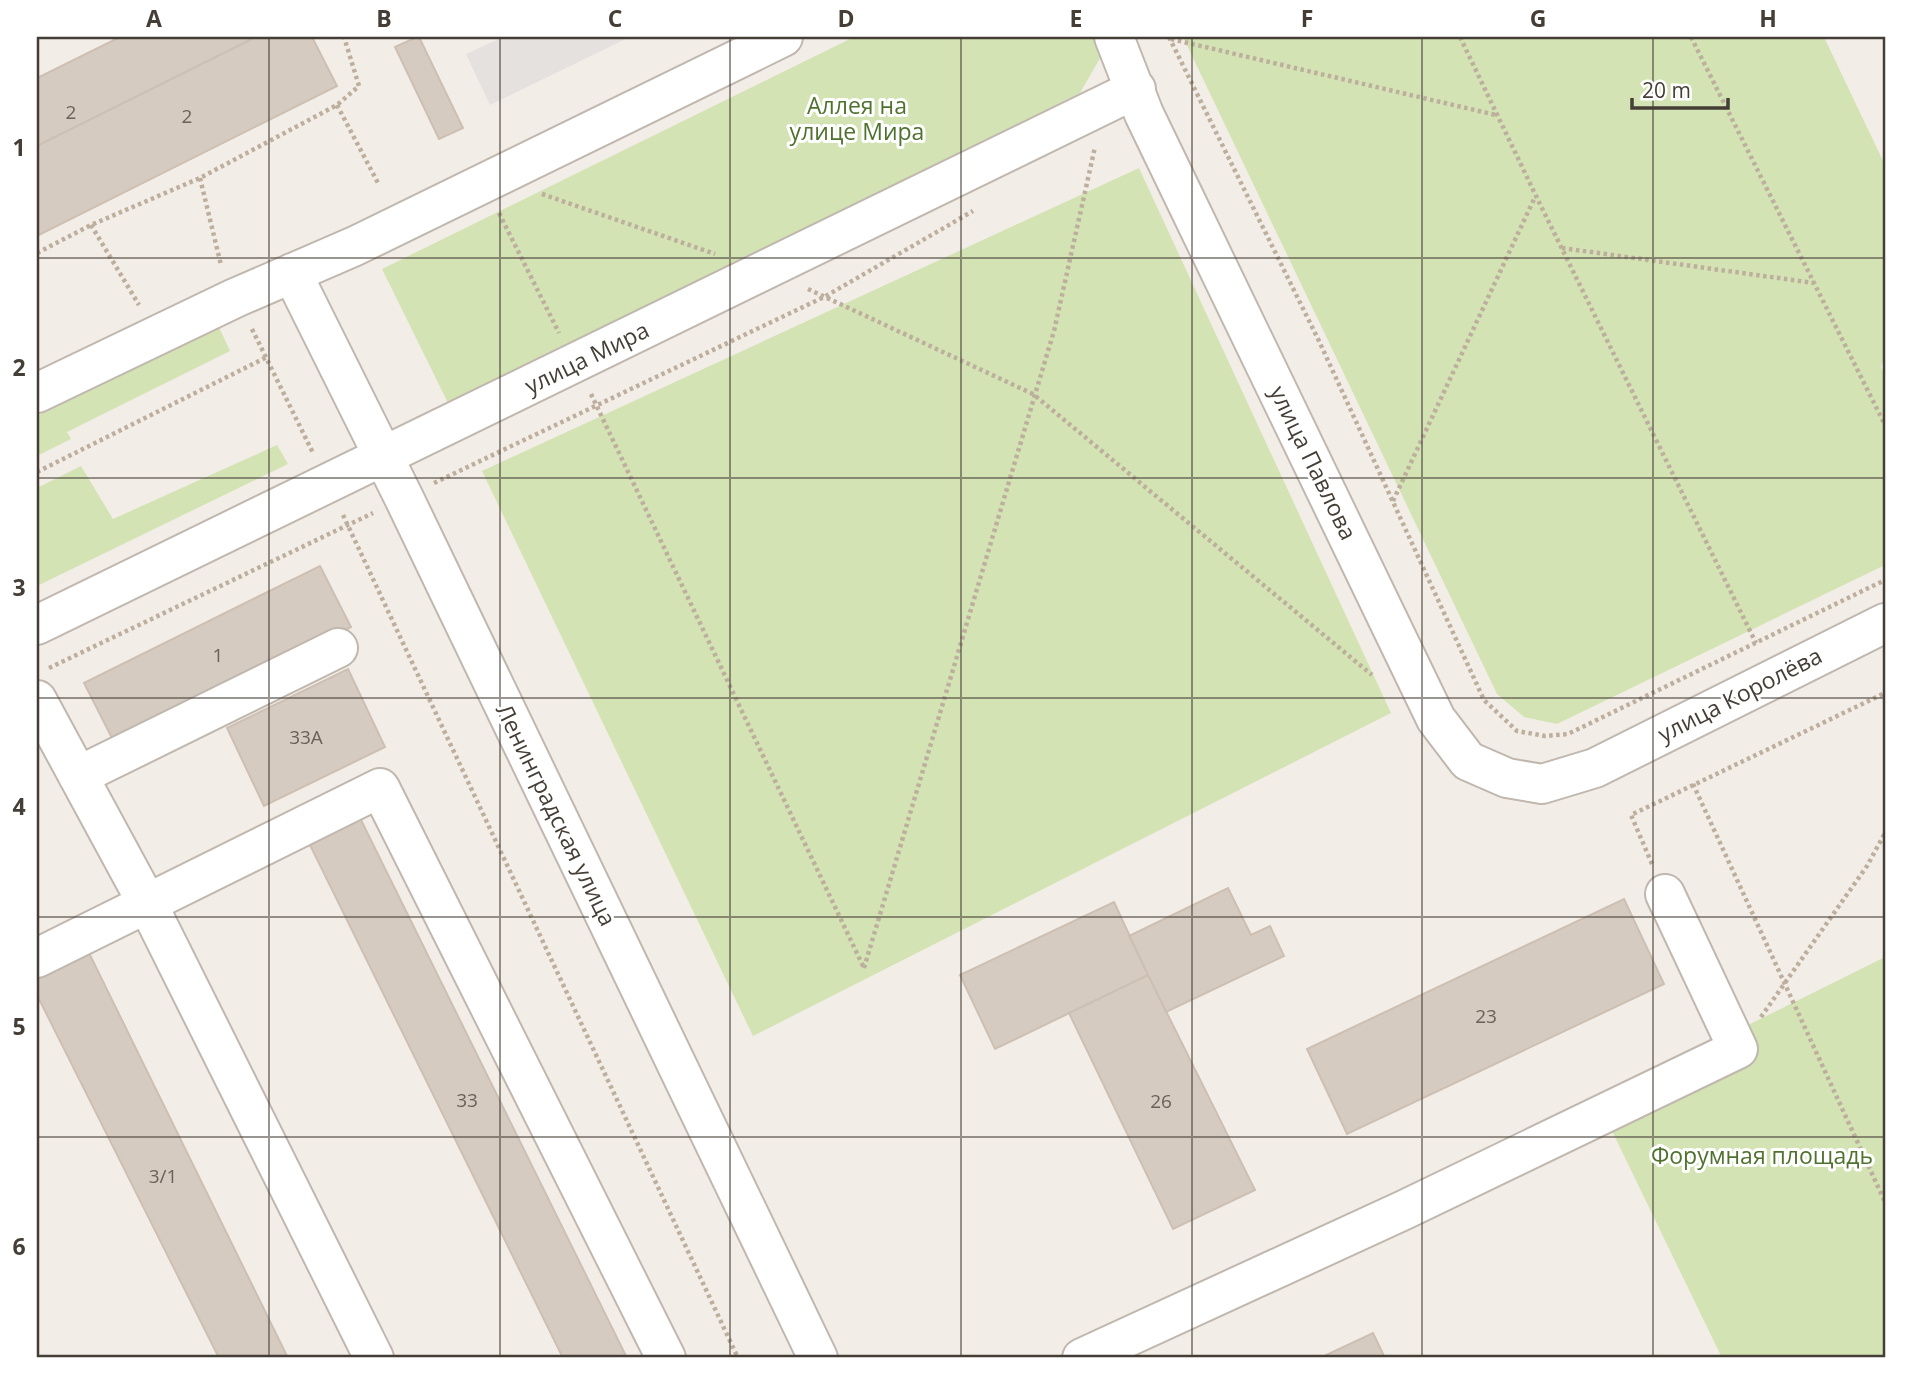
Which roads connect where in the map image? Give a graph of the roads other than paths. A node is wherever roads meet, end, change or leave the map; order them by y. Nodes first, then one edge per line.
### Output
1 (783, 37) edge
2 (1114, 37) edge
3 (1136, 89) junction
4 (292, 273) junction
5 (37, 393) edge
6 (383, 457) junction
7 (1885, 622) edge
8 (37, 625) edge
9 (338, 648) dead end
10 (37, 700) edge
11 (1595, 768) joint
12 (78, 776) junction
13 (1665, 894) road end
14 (147, 903) junction
15 (37, 958) edge
16 (374, 1358) edge
17 (666, 1358) edge
18 (818, 1358) edge
19 (1082, 1358) edge

1 - 4 street
2 - 3 street, улица Павлова
3 - 6 street, улица Мира
3 - 11 street, улица Павлова
4 - 5 street
4 - 6 street, Ленинградская улица
6 - 8 street, улица Мира
6 - 18 street, Ленинградская улица
7 - 11 street, улица Королёва
9 - 12 street
10 - 12 street
12 - 14 street
13 - 19 street
14 - 15 street
14 - 16 street
14 - 17 street

